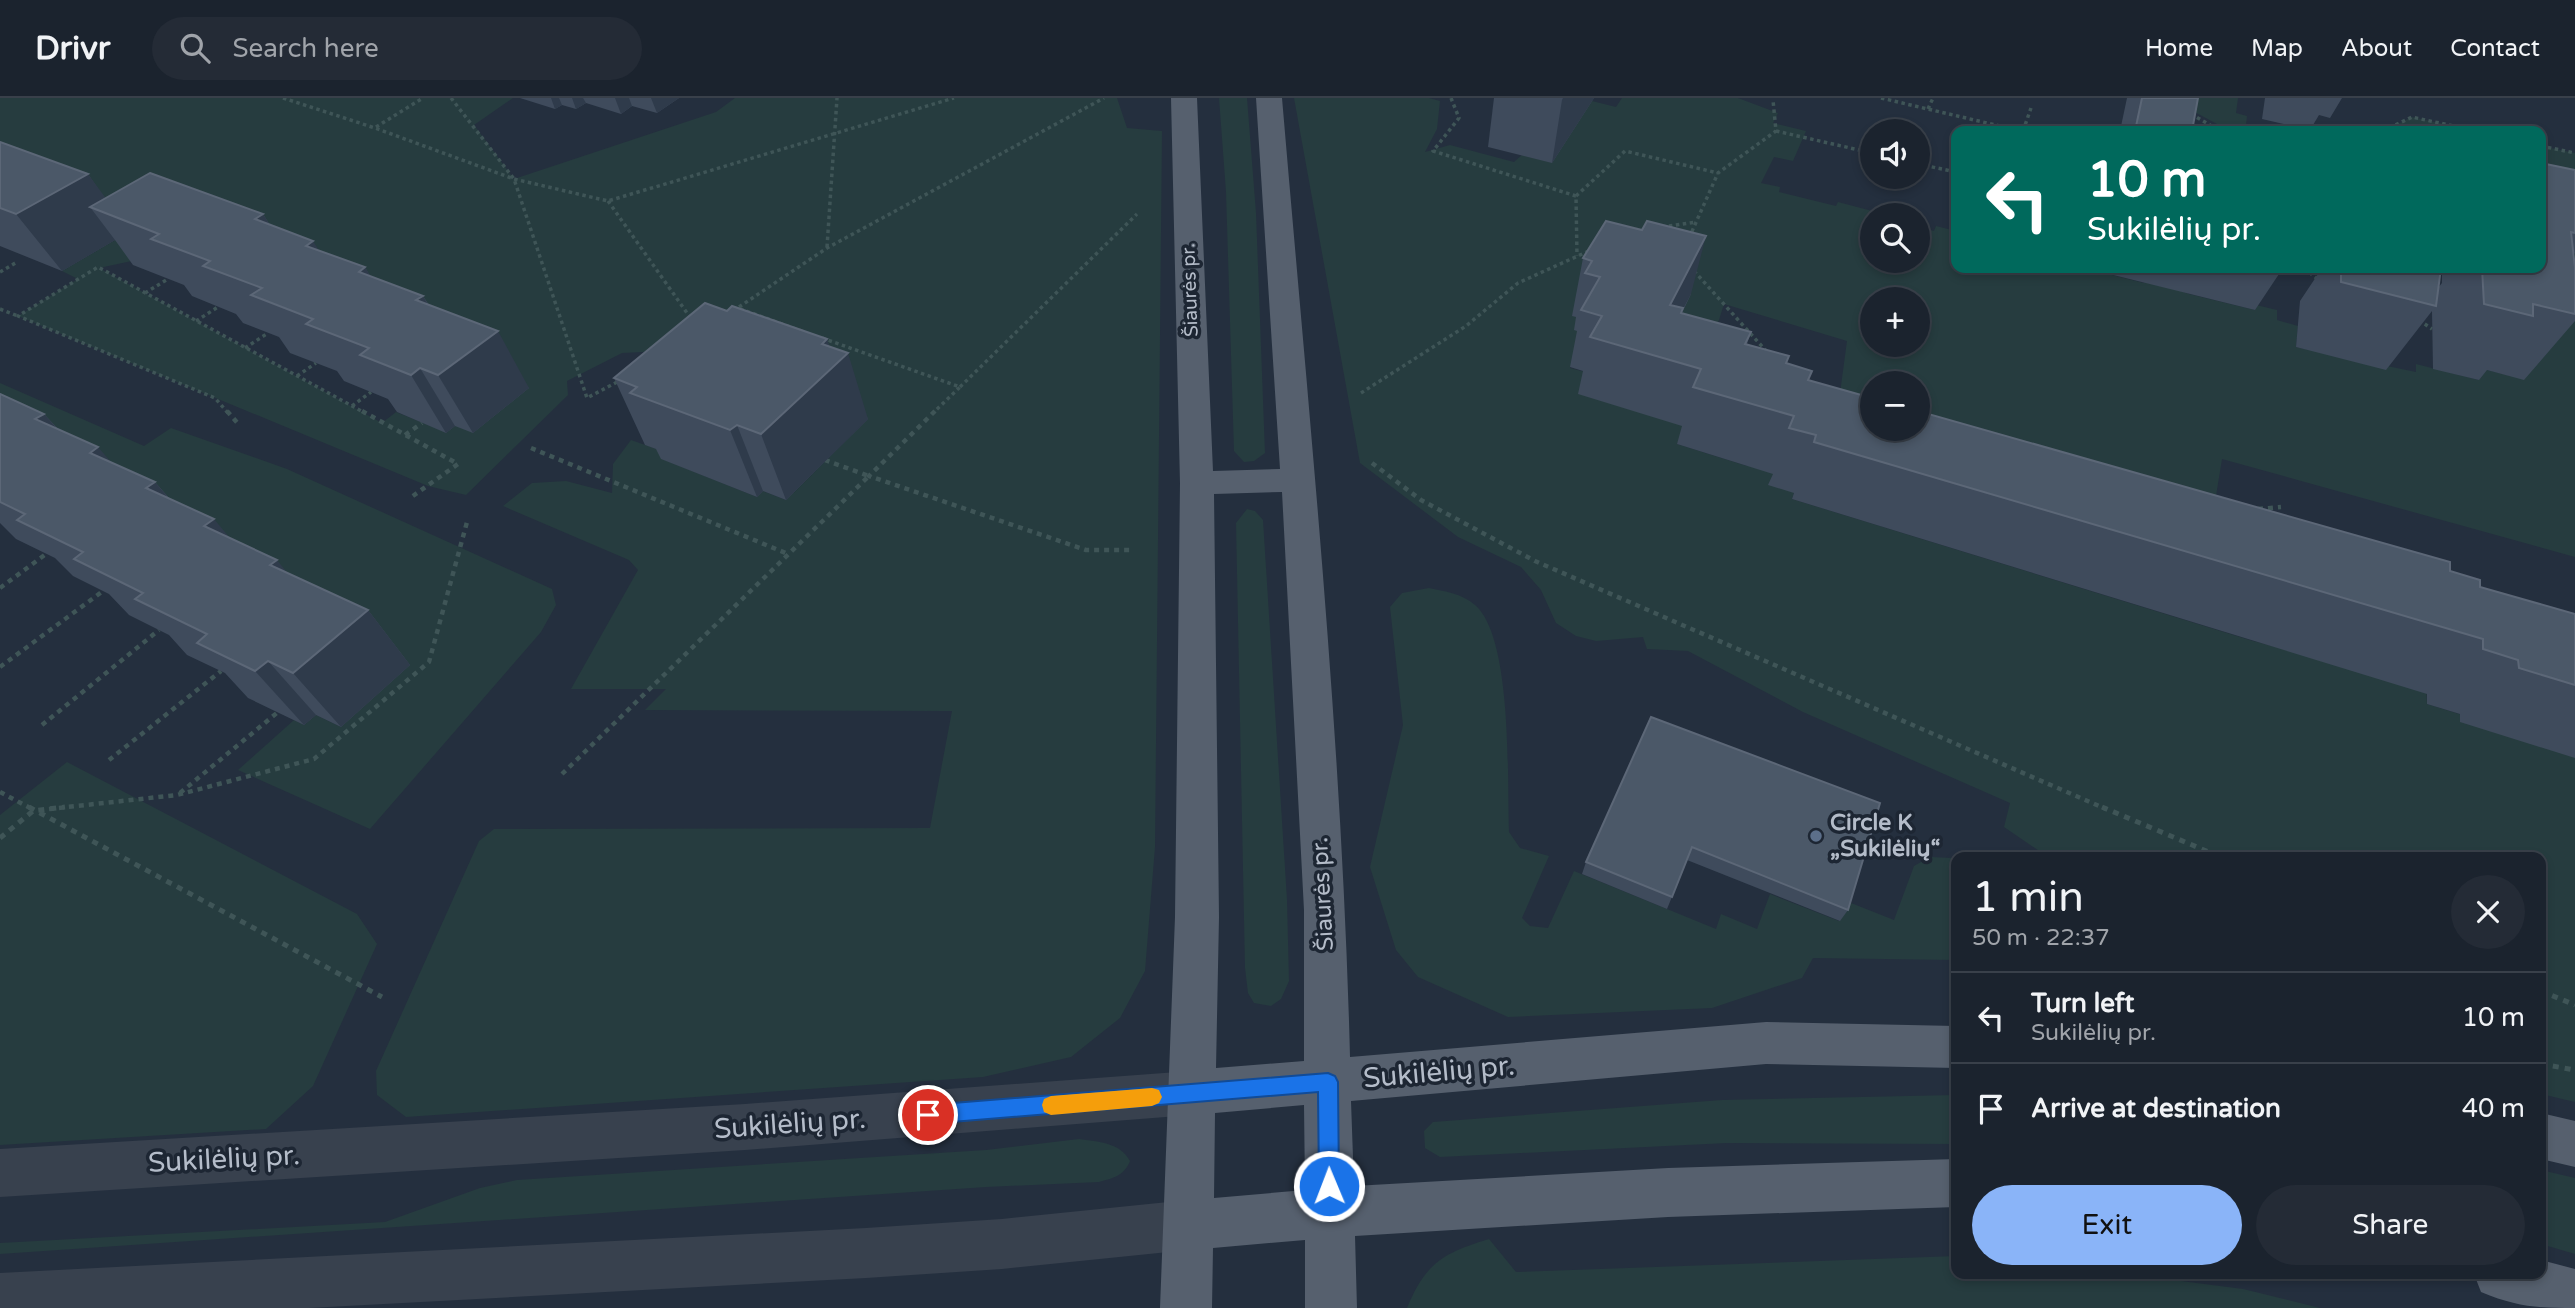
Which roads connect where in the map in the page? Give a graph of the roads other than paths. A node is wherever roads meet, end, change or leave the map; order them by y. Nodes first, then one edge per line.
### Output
1 (1184, 98) edge
2 (1269, 98) edge
3 (1298, 480) junction
4 (1197, 483) junction
5 (1951, 1046) edge
6 (1328, 1082) junction
7 (1192, 1093) junction
8 (2546, 1137) edge
9 (2575, 1144) edge
10 (0, 1173) edge
11 (1951, 1183) edge
12 (1329, 1212) junction
13 (1188, 1226) junction
14 (2517, 1279) edge
15 (2575, 1295) edge
16 (0, 1299) edge
17 (1186, 1308) edge
18 (1331, 1308) edge

1 - 4 main road, Šiaurės pr.
2 - 3 main road, Šiaurės pr.
3 - 4 main road
3 - 6 main road, Šiaurės pr.
4 - 7 main road, Šiaurės pr.
5 - 6 main road, Sukilėlių pr.
6 - 7 main road, Sukilėlių pr.
6 - 12 main road, Šiaurės pr.
7 - 10 street, Sukilėlių pr.
7 - 13 main road, Šiaurės pr.
8 - 9 main road
11 - 12 main road
12 - 13 main road
12 - 18 main road, Šiaurės pr.
13 - 16 street
13 - 17 main road, Šiaurės pr.
14 - 15 main road

